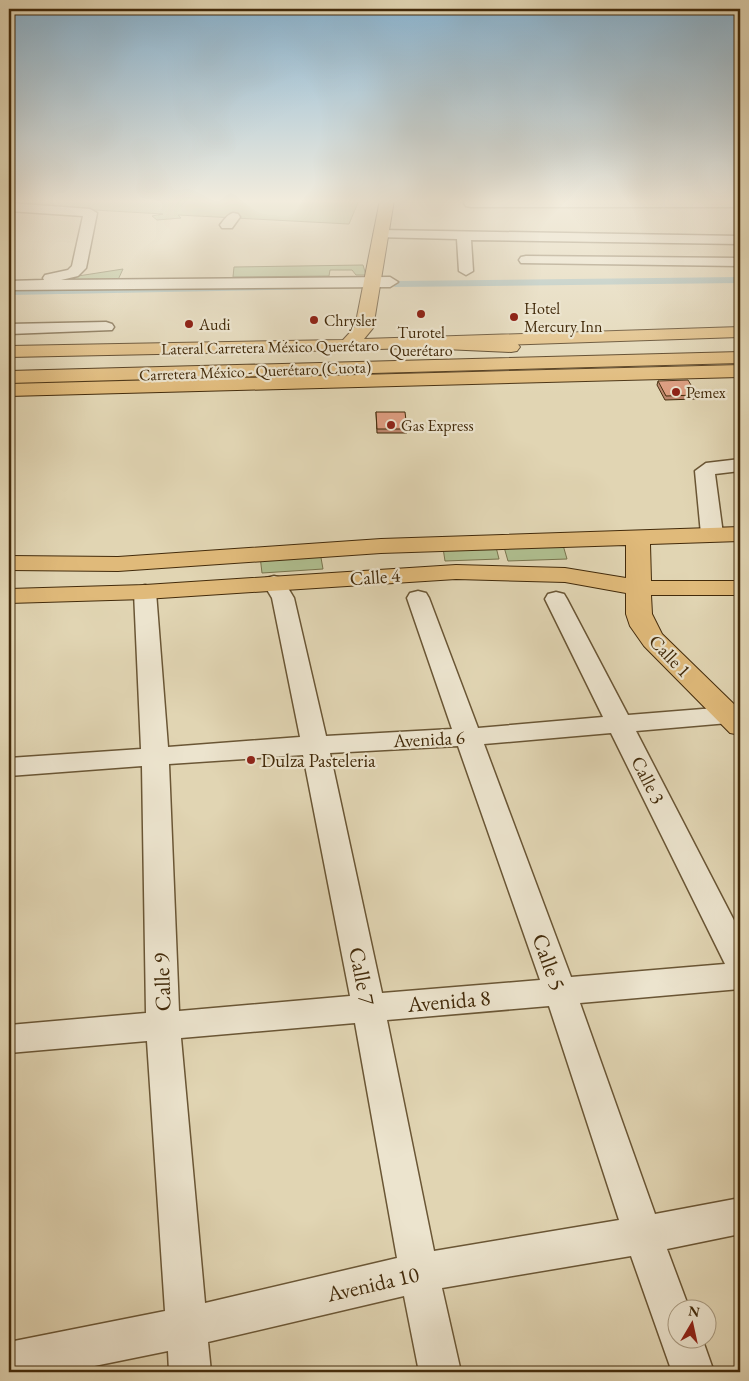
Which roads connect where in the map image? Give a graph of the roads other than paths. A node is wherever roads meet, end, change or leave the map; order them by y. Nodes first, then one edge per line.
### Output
1 (78, 264) edge
2 (386, 264) edge
3 (466, 264) edge
4 (530, 264) edge
5 (568, 264) edge
6 (466, 271) dead end
7 (384, 287) junction
8 (11, 289) edge
9 (114, 297) dead end
10 (106, 327) dead end
11 (9, 329) edge
12 (740, 332) edge
13 (394, 339) junction
14 (740, 342) edge
15 (348, 346) junction
16 (740, 347) edge
17 (660, 349) junction
18 (617, 350) junction
19 (9, 352) edge
20 (740, 357) edge
21 (9, 364) edge
22 (735, 370) edge
23 (16, 377) edge
24 (300, 383) junction
25 (9, 390) edge
26 (740, 465) edge
27 (712, 534) junction
28 (740, 534) edge
29 (638, 538) junction
30 (9, 563) edge
31 (274, 583) junction
32 (639, 588) junction
33 (740, 588) edge
34 (145, 592) junction
35 (9, 596) edge
36 (418, 598) dead end
37 (556, 599) dead end
38 (736, 718) edge
39 (620, 725) junction
40 (469, 737) junction
41 (315, 745) junction
42 (155, 756) junction
43 (9, 767) edge
44 (740, 962) edge
45 (740, 976) edge
46 (560, 991) junction
47 (368, 1008) junction
48 (163, 1025) junction
49 (9, 1039) edge
50 (740, 1216) edge
51 (643, 1235) junction
52 (418, 1273) junction
53 (666, 1299) edge
54 (187, 1327) junction
55 (685, 1348) edge
56 (9, 1363) edge
57 (190, 1372) edge
58 (440, 1372) edge
59 (693, 1372) edge

1 - 8 street
2 - 7 main road
3 - 6 street
4 - 5 street
7 - 8 street
7 - 15 main road
8 - 9 street
10 - 11 street
12 - 13 main road, Lateral Carretera México Querétaro
13 - 15 main road, Lateral Carretera México Querétaro
13 - 18 main road
14 - 17 main road
15 - 19 main road, Lateral Carretera México Querétaro
16 - 17 main road, Carretera México - Querétaro (Cuota)
17 - 18 main road, Carretera México - Querétaro (Cuota)
18 - 21 main road, Carretera México - Querétaro (Cuota)
20 - 23 main road, Carretera México - Querétaro (Cuota)
22 - 24 main road, Lateral Carretera México Querétaro
23 - 24 main road
24 - 25 main road, Lateral Carretera México Querétaro
26 - 27 street
27 - 28 main road, Calle 4
27 - 29 main road, Calle 4
29 - 30 main road, Calle 4
29 - 32 main road, Calle 1
31 - 32 main road, Calle 4
31 - 34 main road, Calle 4
31 - 41 street, Calle 7
32 - 33 main road, Calle 4
32 - 38 main road, Calle 1
34 - 35 main road, Calle 4
34 - 42 street, Calle 9
36 - 40 street, Calle 5
37 - 39 street, Calle 3
38 - 39 street, Avenida 6
39 - 40 street, Avenida 6
39 - 44 street, Calle 3
40 - 41 street, Avenida 6
40 - 46 street, Calle 5
41 - 42 street, Avenida 6
41 - 47 street, Calle 7
42 - 43 street, Avenida 6
42 - 48 street, Calle 9
45 - 46 street, Avenida 8
46 - 47 street, Avenida 8
46 - 51 street, Calle 5
47 - 48 street, Avenida 8
47 - 52 street, Calle 7
48 - 49 street, Avenida 8
48 - 54 street, Calle 9
50 - 51 street, Avenida 10
51 - 52 street, Avenida 10
51 - 53 street, Calle 5
52 - 54 street, Avenida 10
52 - 58 street, Calle 7
54 - 56 street, Avenida 10
54 - 57 street, Calle 9
55 - 59 street

